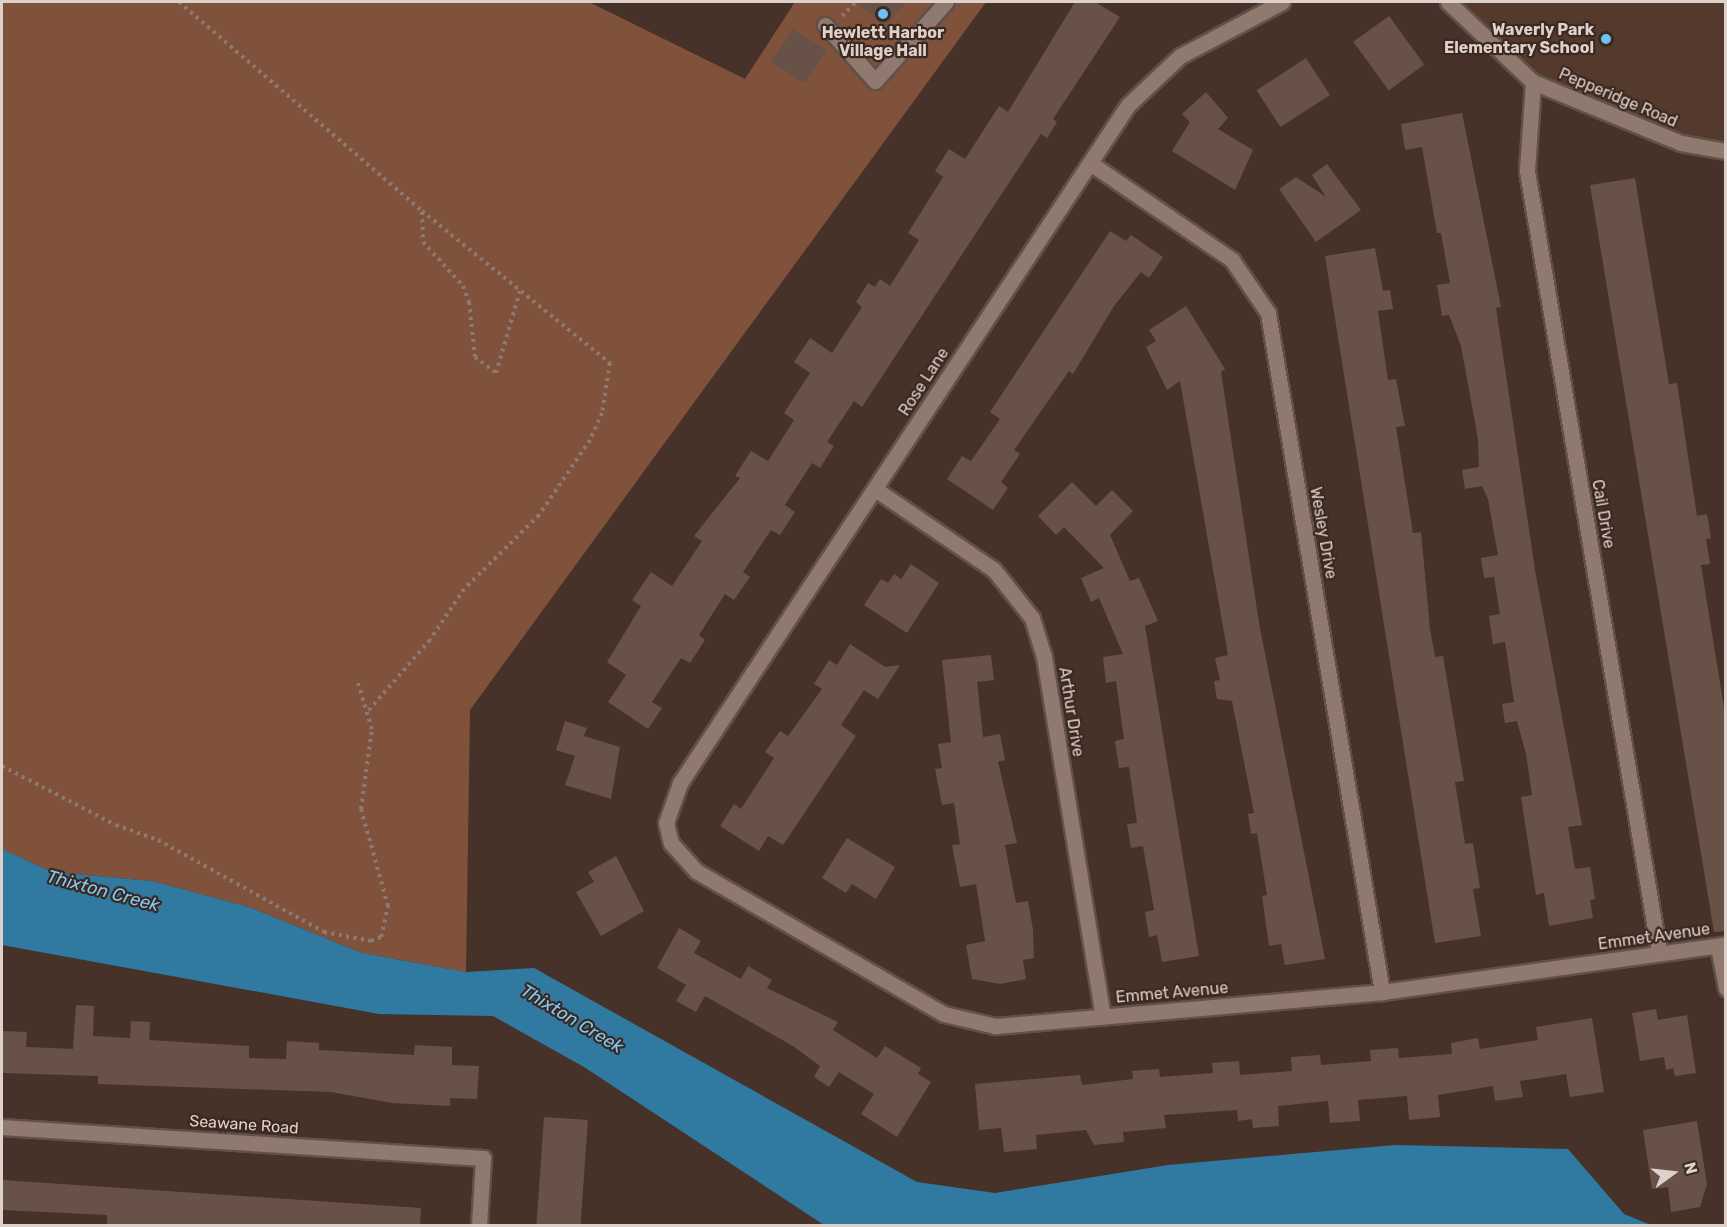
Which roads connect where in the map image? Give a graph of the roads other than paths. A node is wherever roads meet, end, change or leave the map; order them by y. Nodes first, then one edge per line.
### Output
1 (946, 2) edge
2 (1282, 2) edge
3 (1448, 2) edge
4 (825, 25) dead end
5 (1533, 82) junction
6 (1725, 151) edge
7 (1090, 163) junction
8 (874, 489) junction
9 (670, 843) joint
10 (1722, 945) edge
11 (1659, 952) junction
12 (1725, 988) edge
13 (1382, 992) junction
14 (1103, 1016) junction
15 (2, 1127) edge
16 (479, 1226) edge

1 - 4 street
2 - 7 street, Rose Lane
3 - 5 street
5 - 6 street, Pepperidge Road
5 - 11 street, Cail Drive
7 - 8 street, Rose Lane
7 - 13 street, Wesley Drive
8 - 9 street, Rose Lane
8 - 14 street, Arthur Drive
9 - 14 street, Emmet Avenue
10 - 11 street, Emmet Avenue
10 - 12 street
11 - 13 street, Emmet Avenue
13 - 14 street, Emmet Avenue
15 - 16 street, Seawane Road

